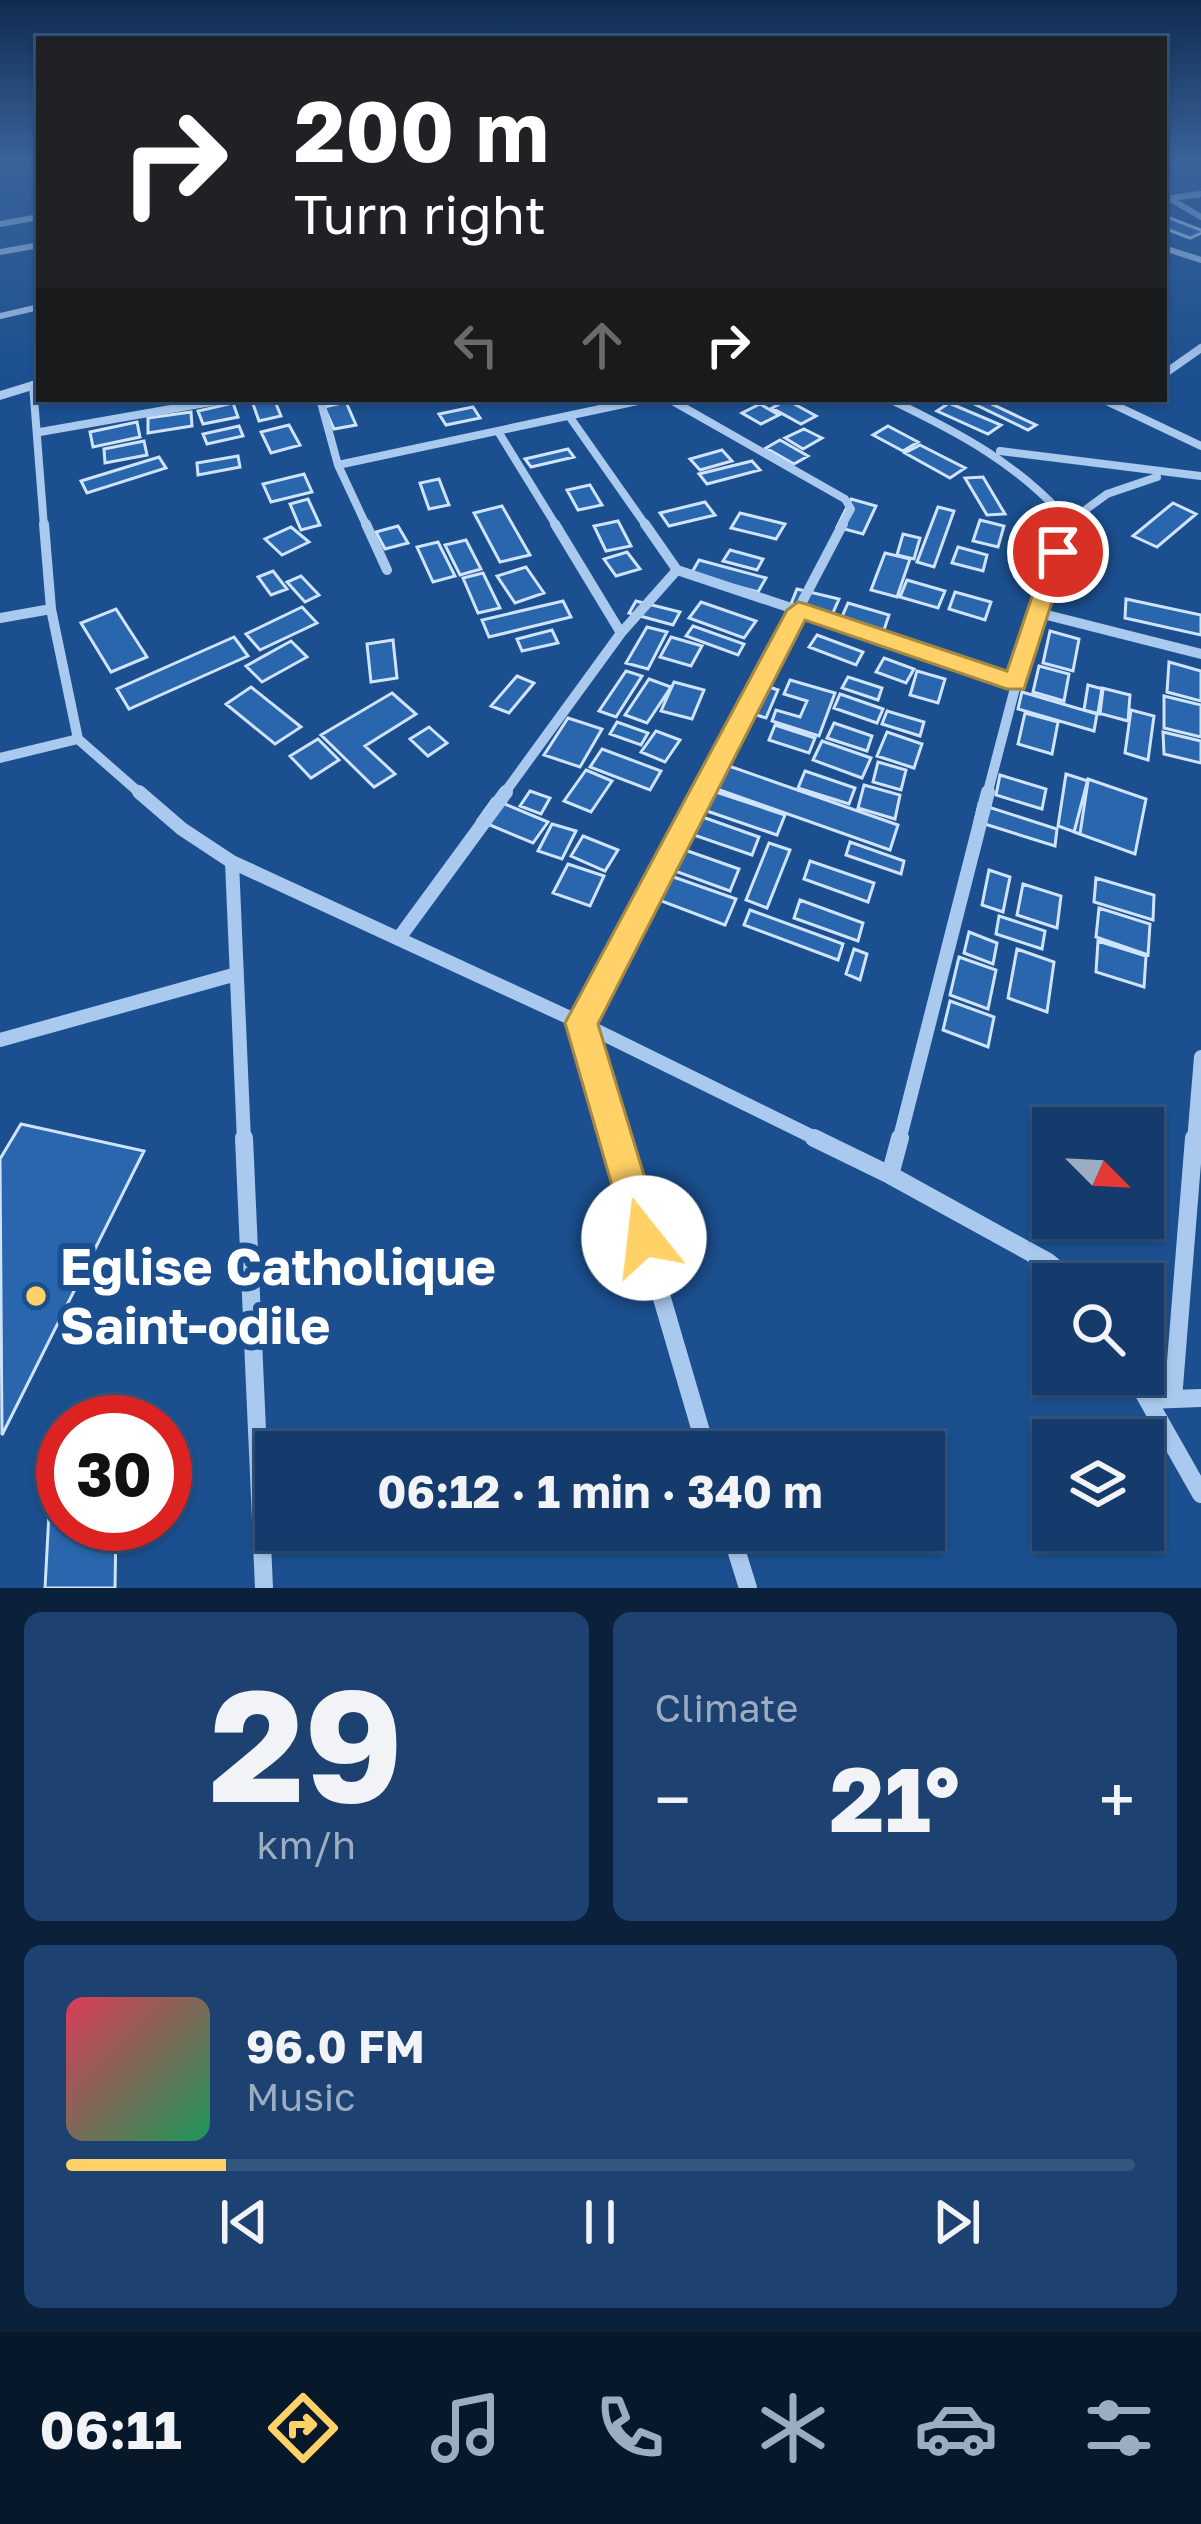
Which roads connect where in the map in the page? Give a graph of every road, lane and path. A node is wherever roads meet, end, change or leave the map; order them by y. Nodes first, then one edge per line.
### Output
1 (36, 245) edge
2 (1167, 249) edge
3 (0, 252) edge
4 (1201, 260) edge
5 (36, 308) edge
6 (0, 316) edge
7 (1201, 348) edge
8 (1167, 372) edge
9 (36, 384) edge
10 (0, 396) edge
11 (38, 402) edge
12 (211, 402) edge
13 (321, 402) edge
14 (633, 402) edge
15 (674, 402) edge
16 (895, 402) edge
17 (1109, 402) edge
18 (1124, 402) edge
19 (1118, 406) junction
20 (569, 416) junction
21 (40, 432) junction
22 (499, 433) junction
23 (1201, 446) edge
24 (997, 451) junction
25 (338, 465) junction
26 (1164, 475) junction
27 (1201, 476) edge
28 (1069, 522) junction
29 (387, 570) dead end
30 (677, 570) junction
31 (51, 609) junction
32 (798, 610) junction
33 (1035, 612) junction
34 (0, 618) edge
35 (621, 632) junction
36 (1201, 654) edge
37 (1016, 683) junction
38 (78, 739) junction
39 (0, 758) edge
40 (232, 862) junction
41 (399, 938) junction
42 (233, 975) junction
43 (581, 1023) junction
44 (0, 1040) edge
45 (1201, 1057) edge
46 (890, 1175) junction
47 (1049, 1263) edge
48 (1145, 1395) edge
49 (1201, 1398) edge
50 (1173, 1399) junction
51 (1148, 1400) junction
52 (701, 1431) edge
53 (1201, 1494) edge
54 (737, 1551) edge
55 (264, 1588) edge
56 (748, 1588) edge

1 - 3 street
2 - 4 street
5 - 6 street
7 - 8 street
9 - 10 street
11 - 21 street
12 - 21 street
13 - 25 street
14 - 20 street
15 - 32 street
16 - 24 street
17 - 19 street
18 - 19 street
19 - 23 street
20 - 22 street
20 - 30 street
21 - 31 street
22 - 25 street
22 - 35 street
24 - 26 street
24 - 28 street
25 - 29 street
26 - 27 street
26 - 28 street
28 - 33 street
30 - 32 street
30 - 35 street
31 - 34 street
31 - 38 street
32 - 37 street
32 - 43 street
33 - 36 street
33 - 37 street
35 - 41 street
37 - 46 street
38 - 39 street
38 - 40 street
40 - 41 street
40 - 42 street
41 - 43 street
42 - 44 street
42 - 55 street
43 - 46 street
43 - 52 street
45 - 50 street
46 - 47 street
48 - 51 street
49 - 50 street
50 - 51 street
51 - 53 street
54 - 56 street

